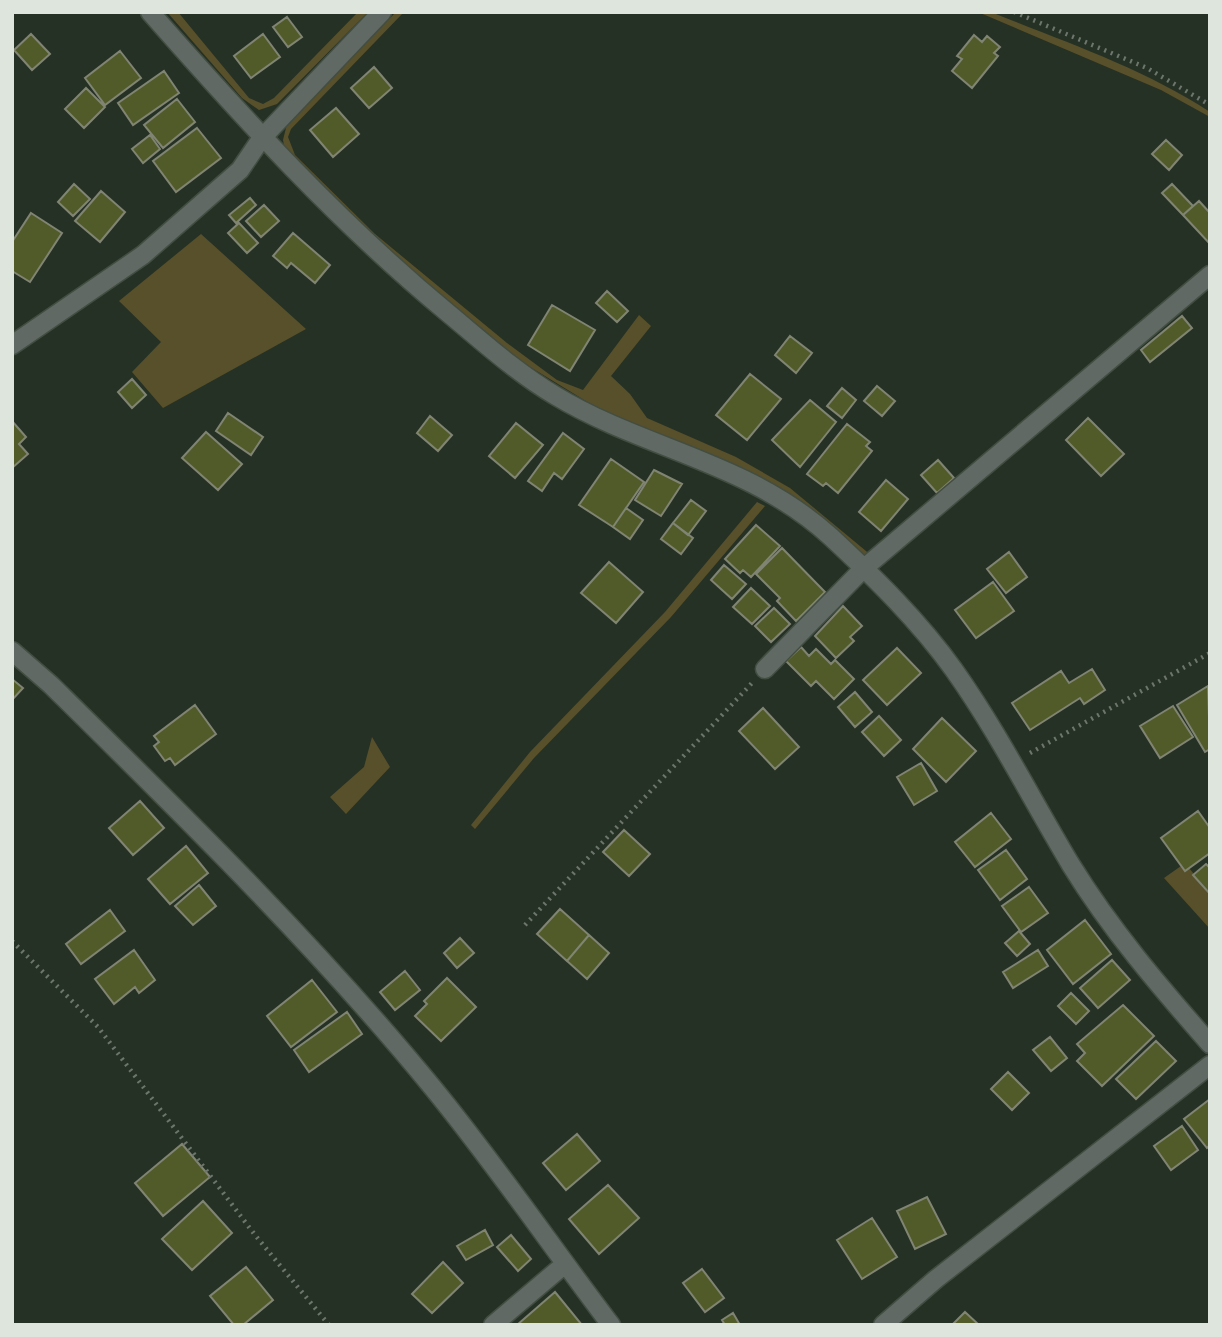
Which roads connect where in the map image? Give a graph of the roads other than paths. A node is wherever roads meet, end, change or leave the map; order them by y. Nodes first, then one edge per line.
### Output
1 (150, 12) edge
2 (382, 12) edge
3 (261, 139) junction
4 (1210, 275) edge
5 (12, 345) edge
6 (863, 569) junction
7 (12, 651) edge
8 (765, 668) road end
9 (1210, 1044) edge
10 (1210, 1065) edge
11 (565, 1264) junction
12 (493, 1325) edge
13 (611, 1325) edge
14 (883, 1325) edge

1 - 3 street
2 - 3 street
3 - 5 street
3 - 6 street
4 - 6 street
6 - 8 street
6 - 9 street
7 - 11 street
10 - 14 street
11 - 12 street
11 - 13 street

